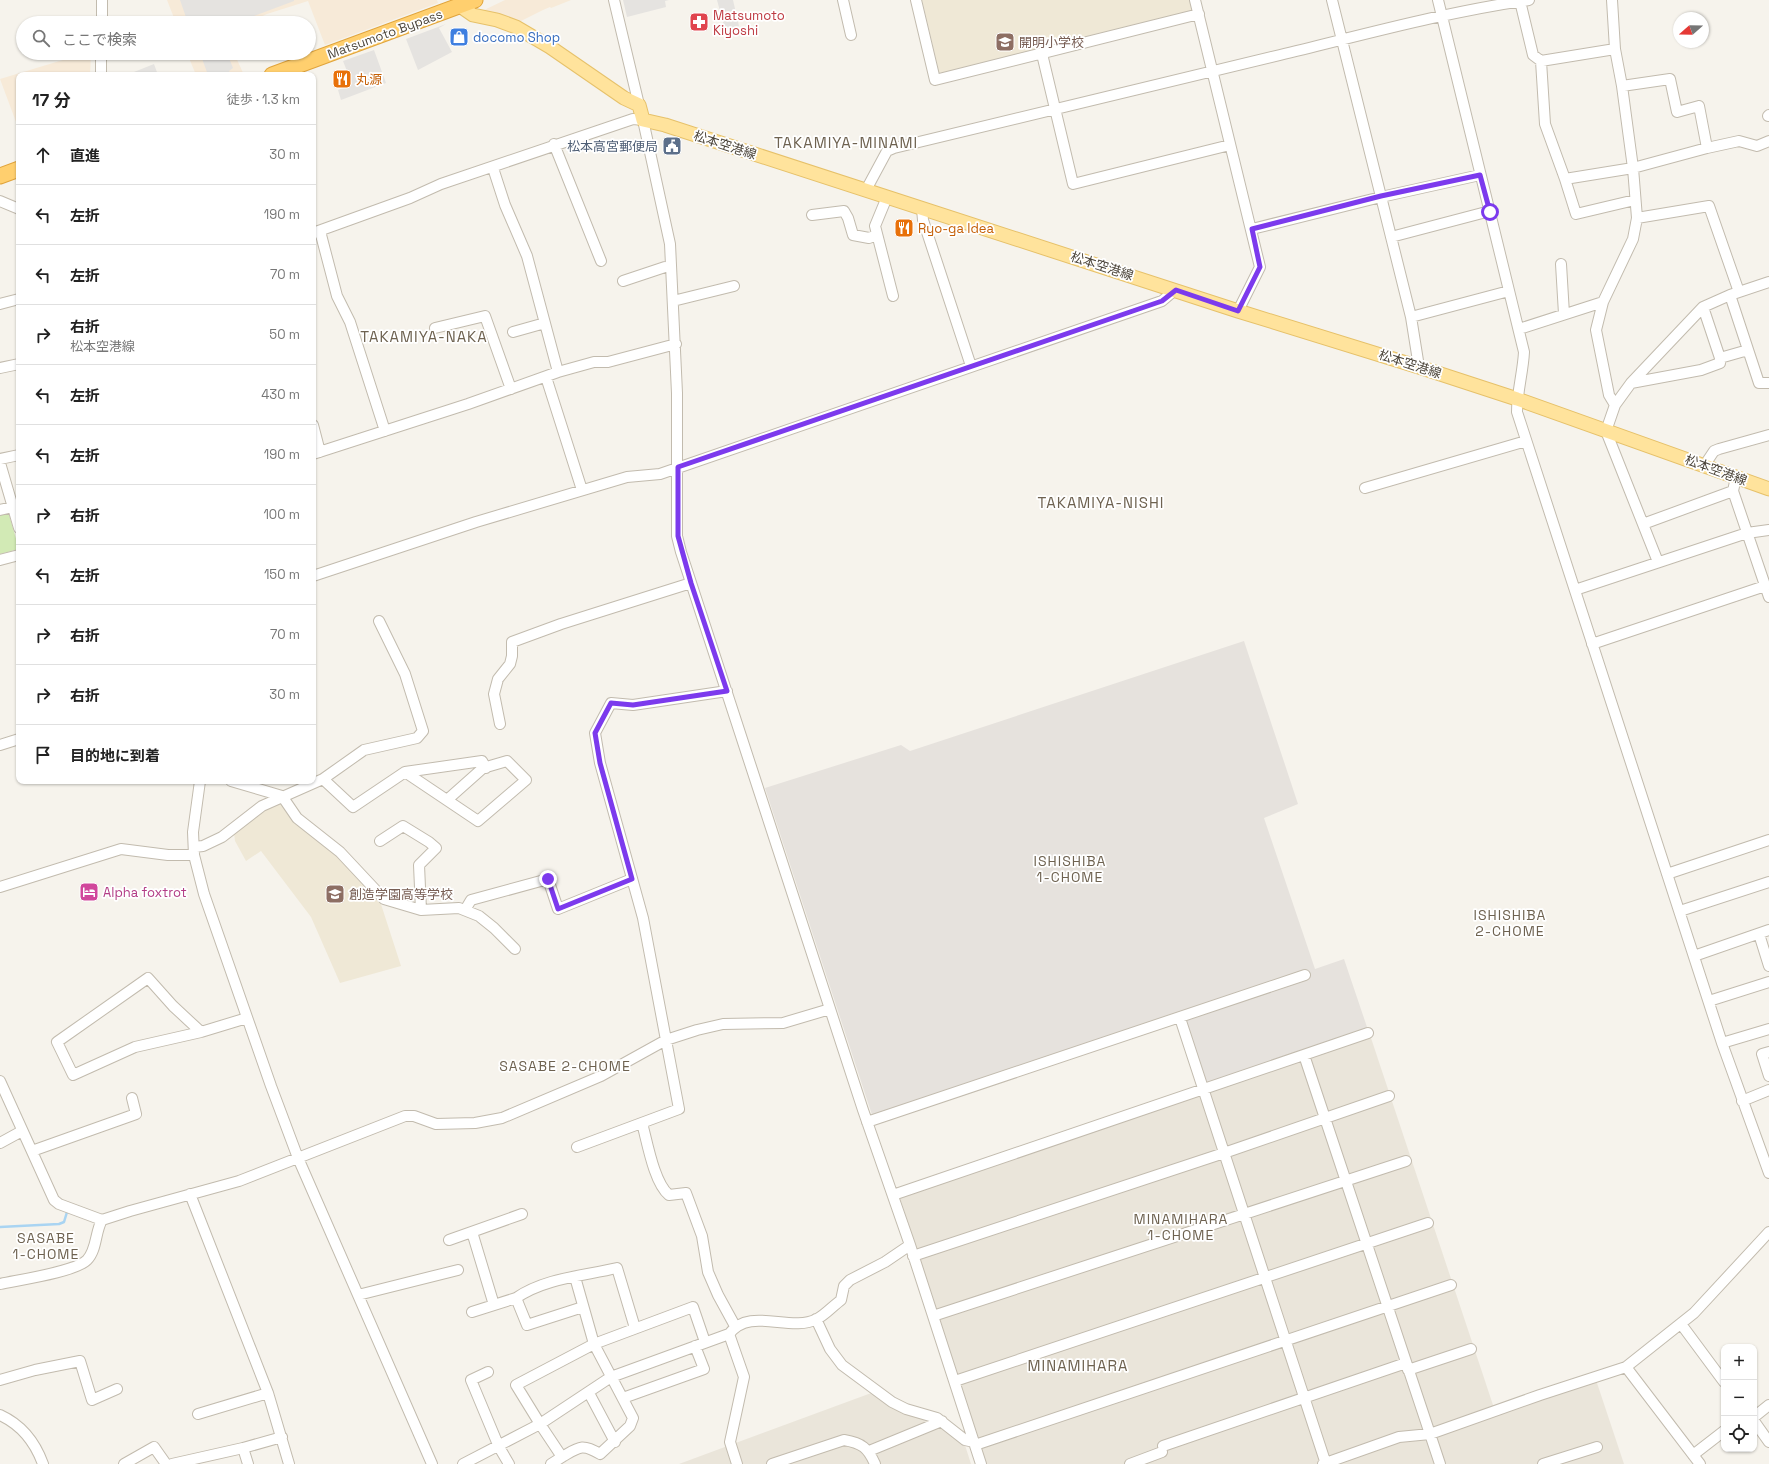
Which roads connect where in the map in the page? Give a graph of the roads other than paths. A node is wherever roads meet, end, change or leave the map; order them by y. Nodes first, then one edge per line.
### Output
1 (102, 0) edge
2 (475, 0) edge
3 (614, 0) edge
4 (843, 0) edge
5 (916, 0) edge
6 (1195, 0) edge
7 (1332, 0) edge
8 (1438, 0) edge
9 (1612, 0) edge
10 (1525, 1) edge
11 (460, 6) junction
12 (1199, 14) junction
13 (1442, 15) junction
14 (102, 16) edge
15 (851, 35) dead end
16 (1341, 40) junction
17 (1615, 49) junction
18 (1042, 54) junction
19 (316, 59) edge
20 (101, 60) edge
21 (313, 60) edge
22 (1540, 61) junction
23 (1213, 70) junction
24 (101, 72) edge
25 (280, 72) edge
26 (1622, 86) junction
27 (639, 104) junction
28 (1055, 111) junction
29 (643, 120) junction
30 (1769, 141) edge
31 (554, 144) junction
32 (1230, 145) junction
33 (1707, 148) junction
34 (493, 168) junction
35 (1633, 168) junction
36 (16, 170) edge
37 (1480, 175) junction
38 (0, 176) edge
39 (1565, 179) junction
40 (866, 190) junction
41 (1381, 196) junction
42 (887, 197) junction
43 (1635, 200) junction
44 (0, 201) edge
45 (16, 208) edge
46 (922, 209) junction
47 (1490, 212) junction
48 (812, 215) dead end
49 (1637, 218) junction
50 (1252, 229) junction
51 (316, 232) edge
52 (877, 235) junction
53 (1391, 237) junction
54 (601, 261) dead end
55 (1561, 264) dead end
56 (665, 267) dead end
57 (623, 281) dead end
58 (1769, 282) edge
59 (734, 286) dead end
60 (1176, 290) junction
61 (1509, 291) junction
62 (1735, 293) junction
63 (892, 296) dead end
64 (16, 300) edge
65 (673, 301) junction
66 (1603, 302) junction
67 (0, 304) edge
68 (1703, 307) junction
69 (1238, 311) junction
70 (1564, 314) junction
71 (1411, 317) junction
72 (545, 323) junction
73 (435, 328) dead end
74 (1519, 329) junction
75 (513, 332) dead end
76 (676, 344) junction
77 (1748, 350) junction
78 (1720, 358) junction
79 (16, 365) edge
80 (971, 366) junction
81 (1419, 367) junction
82 (0, 368) edge
83 (558, 372) junction
84 (546, 377) junction
85 (1631, 383) junction
86 (1769, 383) edge
87 (511, 389) junction
88 (1517, 399) junction
89 (1615, 405) junction
90 (385, 431) junction
91 (1606, 431) junction
92 (1769, 435) edge
93 (1526, 440) junction
94 (316, 453) edge
95 (16, 456) edge
96 (0, 459) edge
97 (0, 463) edge
98 (1704, 466) junction
99 (678, 467) junction
100 (1736, 477) junction
101 (1365, 488) dead end
102 (1769, 489) edge
103 (582, 490) junction
104 (1733, 491) junction
105 (13, 507) junction
106 (0, 510) edge
107 (16, 518) edge
108 (1643, 524) junction
109 (1769, 530) edge
110 (1747, 533) junction
111 (16, 556) edge
112 (0, 560) edge
113 (1658, 562) junction
114 (316, 575) edge
115 (691, 583) junction
116 (1765, 586) junction
117 (1575, 590) junction
118 (1769, 597) edge
119 (379, 621) dead end
120 (1592, 644) junction
121 (727, 691) junction
122 (500, 724) dead end
123 (16, 740) edge
124 (0, 744) edge
125 (486, 768) junction
126 (405, 772) junction
127 (323, 779) junction
128 (316, 782) edge
129 (200, 784) edge
130 (241, 784) edge
131 (311, 784) edge
132 (282, 796) junction
133 (447, 800) junction
134 (380, 840) dead end
135 (1769, 840) edge
136 (194, 851) junction
137 (1667, 874) junction
138 (632, 879) junction
139 (1769, 882) edge
140 (0, 887) edge
141 (421, 910) junction
142 (465, 910) junction
143 (1680, 911) junction
144 (1764, 932) edge
145 (515, 949) dead end
146 (1694, 956) junction
147 (1769, 966) edge
148 (1305, 975) dead end
149 (1769, 982) edge
150 (1709, 1001) junction
151 (830, 1009) junction
152 (247, 1018) junction
153 (1180, 1018) junction
154 (1769, 1028) edge
155 (201, 1032) junction
156 (1368, 1033) dead end
157 (666, 1040) junction
158 (1722, 1043) junction
159 (1769, 1052) edge
160 (1304, 1055) junction
161 (1769, 1076) edge
162 (0, 1081) edge
163 (1203, 1089) junction
164 (1769, 1090) edge
165 (1389, 1096) dead end
166 (132, 1098) dead end
167 (1742, 1101) junction
168 (1324, 1117) junction
169 (868, 1122) junction
170 (642, 1123) junction
171 (22, 1131) junction
172 (0, 1143) edge
173 (577, 1147) dead end
174 (32, 1151) junction
175 (1224, 1153) junction
176 (298, 1158) junction
177 (1406, 1161) dead end
178 (1769, 1173) edge
179 (1346, 1181) junction
180 (190, 1194) junction
181 (893, 1195) junction
182 (522, 1214) dead end
183 (1245, 1215) junction
184 (102, 1220) junction
185 (1428, 1223) dead end
186 (472, 1232) junction
187 (1769, 1232) edge
188 (449, 1240) dead end
189 (910, 1244) junction
190 (1366, 1244) junction
191 (913, 1256) junction
192 (458, 1270) dead end
193 (575, 1277) junction
194 (1265, 1277) junction
195 (0, 1284) edge
196 (1451, 1284) dead end
197 (358, 1296) junction
198 (516, 1298) junction
199 (494, 1305) junction
200 (582, 1307) junction
201 (1387, 1307) junction
202 (472, 1312) dead end
203 (933, 1316) junction
204 (816, 1320) junction
205 (1680, 1324) junction
206 (635, 1328) junction
207 (732, 1330) junction
208 (1286, 1341) junction
209 (705, 1342) junction
210 (594, 1344) junction
211 (695, 1346) junction
212 (1471, 1349) dead end
213 (1407, 1367) junction
214 (1626, 1367) junction
215 (488, 1372) dead end
216 (611, 1377) junction
217 (0, 1380) edge
218 (1722, 1380) edge
219 (955, 1381) junction
220 (117, 1389) dead end
221 (268, 1393) junction
222 (589, 1393) junction
223 (1304, 1397) junction
224 (623, 1398) junction
225 (1769, 1405) edge
226 (198, 1414) dead end
227 (0, 1415) edge
228 (1755, 1416) edge
229 (942, 1421) junction
230 (540, 1424) junction
231 (1757, 1425) edge
232 (1721, 1433) edge
233 (1430, 1434) junction
234 (282, 1437) junction
235 (615, 1442) junction
236 (1769, 1442) edge
237 (974, 1444) junction
238 (499, 1447) junction
239 (1597, 1447) dead end
240 (243, 1448) junction
241 (869, 1451) junction
242 (1694, 1454) junction
243 (562, 1457) junction
244 (43, 1464) edge
245 (124, 1464) edge
246 (166, 1464) edge
247 (172, 1464) edge
248 (248, 1464) edge
249 (290, 1464) edge
250 (432, 1464) edge
251 (463, 1464) edge
252 (510, 1464) edge
253 (551, 1464) edge
254 (737, 1464) edge
255 (772, 1464) edge
256 (875, 1464) edge
257 (981, 1464) edge
258 (1130, 1464) edge
259 (1325, 1464) edge
260 (1440, 1464) edge
261 (1545, 1464) edge
262 (1700, 1464) edge

1 - 14 street
2 - 11 highway, Matsumoto Bypass
3 - 27 street
4 - 15 street
5 - 18 street
6 - 12 street
7 - 16 street
8 - 13 street
9 - 17 street
10 - 13 street
10 - 22 street
11 - 19 highway, Matsumoto Bypass
11 - 27 main road
12 - 18 street
12 - 23 street
13 - 16 street
13 - 37 street
16 - 23 street
16 - 41 street
17 - 22 street
17 - 26 street
18 - 28 street
20 - 24 street
21 - 25 highway, Matsumoto Bypass
22 - 39 street
23 - 28 street
23 - 32 street
26 - 33 street
26 - 35 street
27 - 29 main road
28 - 32 street
28 - 40 street
29 - 31 street
29 - 40 main road, 松本空港線
29 - 65 street
30 - 33 street
31 - 34 street
31 - 54 street
32 - 50 street
33 - 35 street
34 - 51 street
34 - 72 street
35 - 39 street
35 - 43 street
36 - 38 highway
37 - 41 street
37 - 47 street
39 - 43 street
40 - 42 main road, 松本空港線
41 - 50 street
41 - 53 street
42 - 46 main road, 松本空港線
42 - 52 street
43 - 49 street
44 - 45 street
46 - 60 main road, 松本空港線
46 - 80 street
47 - 53 street
47 - 61 street
48 - 52 street
49 - 62 street
49 - 66 street
50 - 69 street
51 - 90 street
52 - 63 street
53 - 71 street
55 - 70 street
56 - 57 street
58 - 62 street
59 - 65 street
60 - 69 main road, 松本空港線
60 - 80 street
61 - 71 street
61 - 74 street
62 - 68 street
62 - 77 street
64 - 67 street
65 - 76 street
66 - 70 street
66 - 89 street
68 - 78 street
68 - 85 street
69 - 81 main road, 松本空港線
70 - 74 street
71 - 81 street
72 - 75 street
72 - 83 street
73 - 87 street
74 - 88 street
76 - 83 street
76 - 99 street
77 - 78 street
77 - 86 street
78 - 85 street
79 - 82 street
80 - 99 street
81 - 88 main road, 松本空港線
83 - 84 street
84 - 87 street
84 - 103 street
85 - 89 street
87 - 90 street
88 - 91 main road, 松本空港線
88 - 93 street
89 - 91 street
90 - 94 street
91 - 98 main road, 松本空港線
91 - 108 street
92 - 98 street
93 - 101 street
93 - 117 street
95 - 96 street
97 - 105 street
98 - 100 main road, 松本空港線
99 - 103 street
99 - 115 street
100 - 102 main road, 松本空港線
100 - 104 street
103 - 114 street
104 - 108 street
104 - 110 street
105 - 106 street
105 - 107 street
108 - 113 street
109 - 110 street
110 - 113 street
110 - 116 street
111 - 112 street
113 - 117 street
115 - 121 street
115 - 122 street
116 - 118 street
116 - 120 street
117 - 120 street
119 - 127 street
120 - 137 street
121 - 138 street
121 - 151 street
123 - 124 street
125 - 126 street
125 - 133 street
125 - 133 street
126 - 127 street
126 - 133 street
127 - 128 street
129 - 136 street
130 - 132 street
131 - 132 street
132 - 136 street
132 - 141 street
134 - 141 street
135 - 137 street
136 - 140 street
136 - 152 street
137 - 143 street
138 - 142 street
138 - 157 street
139 - 143 street
141 - 142 street
142 - 145 street
143 - 146 street
144 - 146 street
144 - 147 street
146 - 150 street
148 - 153 street
149 - 150 street
150 - 158 street
151 - 157 street
151 - 169 street
152 - 155 street
152 - 176 street
153 - 163 street
153 - 169 street
154 - 158 street
155 - 155 street
156 - 160 street
157 - 170 street
157 - 176 street
158 - 167 street
159 - 161 street
160 - 163 street
160 - 168 street
162 - 171 street
163 - 175 street
163 - 181 street
164 - 167 street
165 - 168 street
166 - 174 street
167 - 178 street
168 - 175 street
168 - 179 street
169 - 181 street
170 - 173 street
170 - 207 street
171 - 172 street
171 - 174 street
174 - 184 street
175 - 183 street
175 - 191 street
176 - 180 street
176 - 197 street
177 - 179 street
179 - 183 street
179 - 190 street
180 - 184 street
180 - 221 street
181 - 189 street
182 - 186 street
183 - 194 street
183 - 203 street
184 - 195 street
185 - 190 street
186 - 188 street
186 - 199 street
187 - 205 street
189 - 191 street
189 - 204 street
190 - 194 street
190 - 201 street
191 - 203 street
192 - 197 street
193 - 198 street
193 - 200 street
193 - 206 street
194 - 208 street
194 - 219 street
196 - 201 street
197 - 250 street
198 - 199 street
198 - 200 street
199 - 202 street
200 - 210 street
201 - 208 street
201 - 213 street
203 - 219 street
204 - 207 street
204 - 229 street
205 - 214 street
205 - 218 street
206 - 209 street
206 - 210 street
207 - 209 street
207 - 254 street
208 - 223 street
208 - 237 street
209 - 211 street
210 - 216 street
210 - 230 street
211 - 216 street
211 - 224 street
212 - 213 street
213 - 223 street
213 - 233 street
214 - 233 street
214 - 242 street
215 - 238 street
216 - 222 street
216 - 224 street
217 - 220 street
219 - 237 street
221 - 226 street
221 - 234 street
222 - 230 street
222 - 235 street
223 - 258 street
223 - 259 street
224 - 235 street
225 - 228 street
227 - 244 street
229 - 237 street
229 - 241 street
230 - 238 street
230 - 243 street
231 - 236 street
232 - 242 street
233 - 259 street
233 - 260 street
234 - 240 street
234 - 249 street
235 - 243 street
237 - 257 street
238 - 251 street
238 - 252 street
239 - 261 street
240 - 247 street
240 - 248 street
241 - 255 street
241 - 256 street
242 - 262 street
243 - 253 street
245 - 246 street

